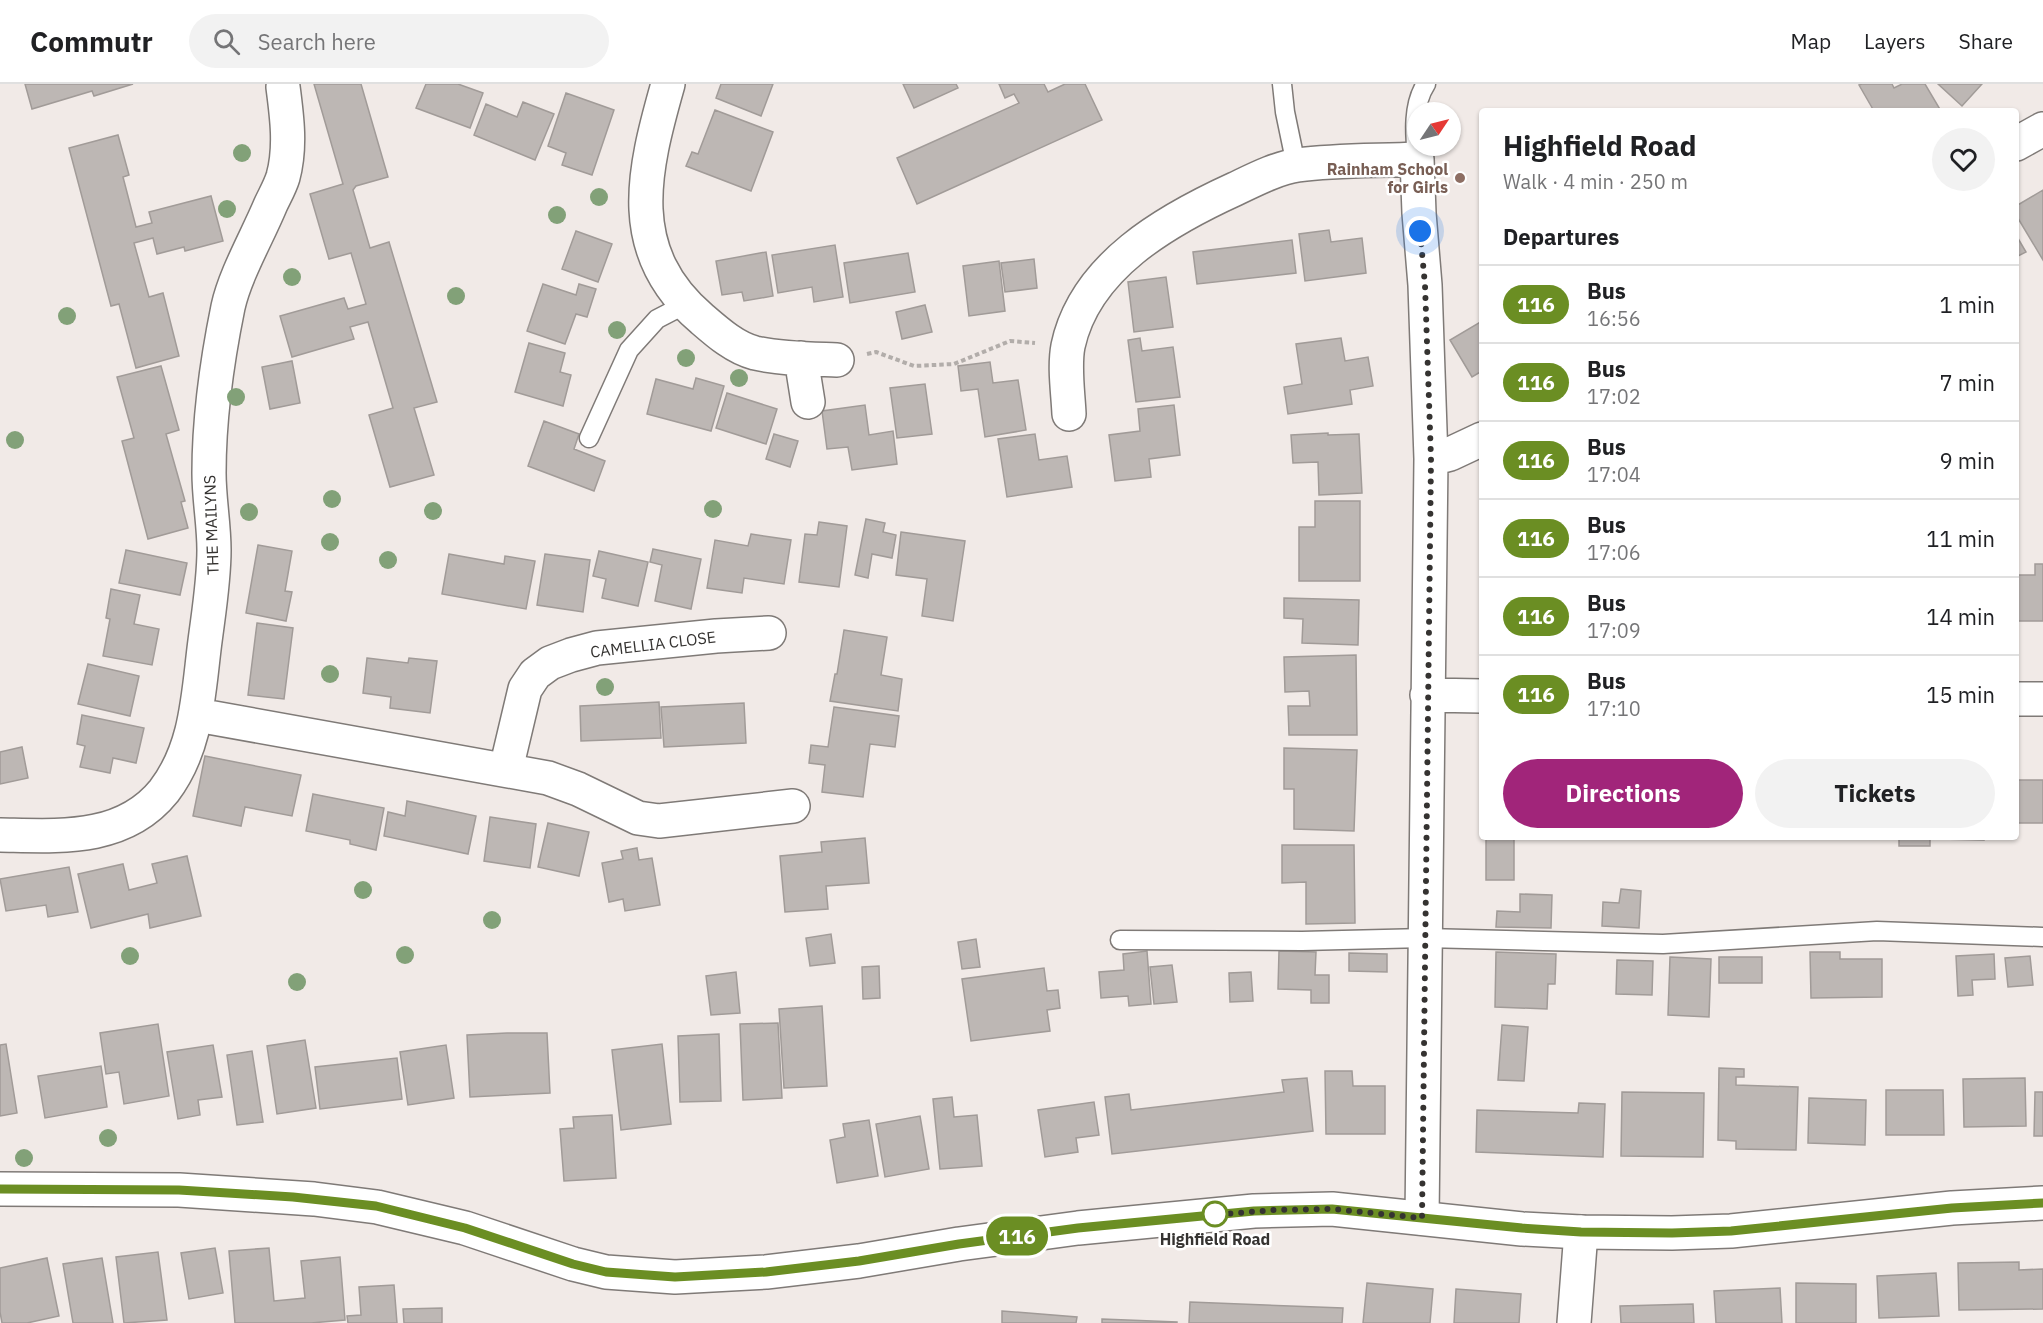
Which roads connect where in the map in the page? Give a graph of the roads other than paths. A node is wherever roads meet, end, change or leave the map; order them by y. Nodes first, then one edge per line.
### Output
1 (668, 84) edge
2 (1282, 84) edge
3 (1426, 84) edge
4 (283, 87) dead end
5 (2043, 129) edge
6 (2019, 142) edge
7 (1417, 159) junction
8 (1296, 165) junction
9 (686, 304) junction
10 (801, 358) junction
11 (837, 360) road end
12 (808, 402) dead end
13 (1069, 414) dead end
14 (589, 438) dead end
15 (1479, 440) edge
16 (1431, 459) junction
17 (769, 633) dead end
18 (1427, 696) junction
19 (1479, 696) edge
20 (2019, 699) edge
21 (2043, 699) edge
22 (197, 715) junction
23 (506, 769) junction
24 (793, 806) dead end
25 (0, 835) edge
26 (2043, 936) edge
27 (1425, 938) junction
28 (1120, 940) dead end
29 (0, 1189) edge
30 (2043, 1203) edge
31 (1422, 1218) junction
32 (1581, 1232) junction
33 (1574, 1323) edge

1 - 9 street
2 - 8 lane
3 - 7 lane
4 - 22 street, THE MAILYNS
5 - 6 street
7 - 8 street
7 - 16 street
8 - 13 street
9 - 10 street
9 - 14 lane
10 - 11 street
10 - 12 street
15 - 16 street
16 - 18 street
17 - 23 street, CAMELLIA CLOSE
18 - 19 street
18 - 27 street
20 - 21 street
22 - 23 street
22 - 25 street, THE MAILYNS
23 - 24 street
26 - 27 lane
27 - 28 lane
27 - 31 street
29 - 31 street
30 - 32 street
31 - 32 street
32 - 33 street

